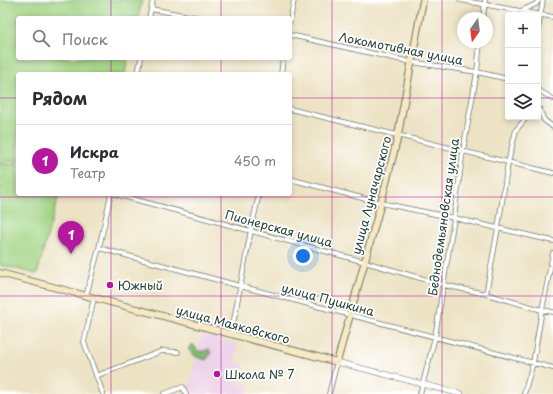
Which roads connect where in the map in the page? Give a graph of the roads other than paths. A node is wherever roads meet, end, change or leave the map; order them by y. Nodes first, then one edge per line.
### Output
1 (153, 0) edge
2 (294, 0) edge
3 (423, 0) edge
4 (460, 0) edge
5 (540, 0) edge
6 (543, 0) edge
7 (485, 2) edge
8 (151, 8) junction
9 (484, 12) edge
10 (521, 12) joint
11 (541, 12) edge
12 (541, 15) edge
13 (150, 16) edge
14 (190, 16) edge
15 (291, 16) edge
16 (553, 17) edge
17 (292, 35) edge
18 (479, 48) edge
19 (141, 60) edge
20 (283, 60) edge
21 (411, 62) junction
22 (138, 72) edge
23 (281, 72) edge
24 (477, 72) junction
25 (505, 78) edge
26 (541, 92) edge
27 (553, 99) edge
28 (292, 109) edge
29 (541, 113) edge
30 (524, 120) edge
31 (553, 127) edge
32 (398, 135) junction
33 (463, 151) junction
34 (508, 163) junction
35 (553, 173) edge
36 (292, 180) edge
37 (111, 196) edge
38 (122, 196) edge
39 (258, 196) edge
40 (381, 203) junction
41 (454, 218) junction
42 (498, 228) junction
43 (250, 230) junction
44 (553, 241) edge
45 (99, 248) junction
46 (553, 253) edge
47 (365, 262) junction
48 (0, 273) edge
49 (444, 284) junction
50 (240, 286) junction
51 (486, 294) junction
52 (86, 296) junction
53 (94, 298) junction
54 (542, 310) junction
55 (553, 312) edge
56 (350, 315) junction
57 (231, 335) junction
58 (435, 337) junction
59 (178, 352) dead end
60 (337, 362) junction
61 (533, 363) junction
62 (553, 368) edge
63 (96, 376) junction
64 (423, 384) junction
65 (103, 394) edge
66 (164, 394) edge
67 (186, 394) edge
68 (329, 394) edge
69 (420, 394) edge
70 (461, 394) edge
71 (524, 394) edge

1 - 8 street
2 - 15 street
3 - 21 main road, улица Луначарского
4 - 7 street
5 - 10 street
6 - 11 street
7 - 9 street
7 - 10 street
8 - 13 street
8 - 14 street
12 - 16 street
17 - 21 street, Локомотивная улица
18 - 24 street, Беднодемьяновская улица
19 - 22 street
20 - 23 street
21 - 24 street, Локомотивная улица
21 - 32 main road, улица Луначарского
24 - 25 street, Локомотивная улица
24 - 33 street, Беднодемьяновская улица
26 - 27 street
28 - 32 street
29 - 31 street
30 - 34 street
32 - 33 street
32 - 40 main road, улица Луначарского
33 - 34 street
33 - 41 street, Беднодемьяновская улица
34 - 35 street
34 - 42 street
36 - 40 street
37 - 45 street
38 - 43 street, Пионерская улица
39 - 43 street
40 - 41 street
40 - 47 main road, улица Луначарского
41 - 42 street
41 - 49 street, Беднодемьяновская улица
42 - 44 street
42 - 51 street
43 - 47 street, Пионерская улица
43 - 50 street
45 - 50 street, улица Пушкина
45 - 52 street
46 - 54 street
47 - 49 street, Пионерская улица
47 - 56 main road, улица Луначарского
48 - 52 main road, улица Маяковского
49 - 51 street, Пионерская улица
49 - 58 street, Беднодемьяновская улица
50 - 56 street, улица Пушкина
50 - 57 street
51 - 54 street, Пионерская улица
52 - 53 main road, улица Маяковского
53 - 57 main road, улица Маяковского
53 - 63 street
54 - 55 street, Пионерская улица
54 - 61 street
56 - 58 street, улица Пушкина
56 - 60 main road, улица Луначарского
57 - 60 main road, улица Маяковского
58 - 61 street, улица Пушкина
58 - 64 street, Беднодемьяновская улица
59 - 63 street
60 - 64 street, улица Маяковского
60 - 68 street, улица Луначарского
61 - 62 street, улица Пушкина
61 - 71 street
63 - 65 street
64 - 69 street, Беднодемьяновская улица
64 - 70 street, улица Маяковского
66 - 67 street

